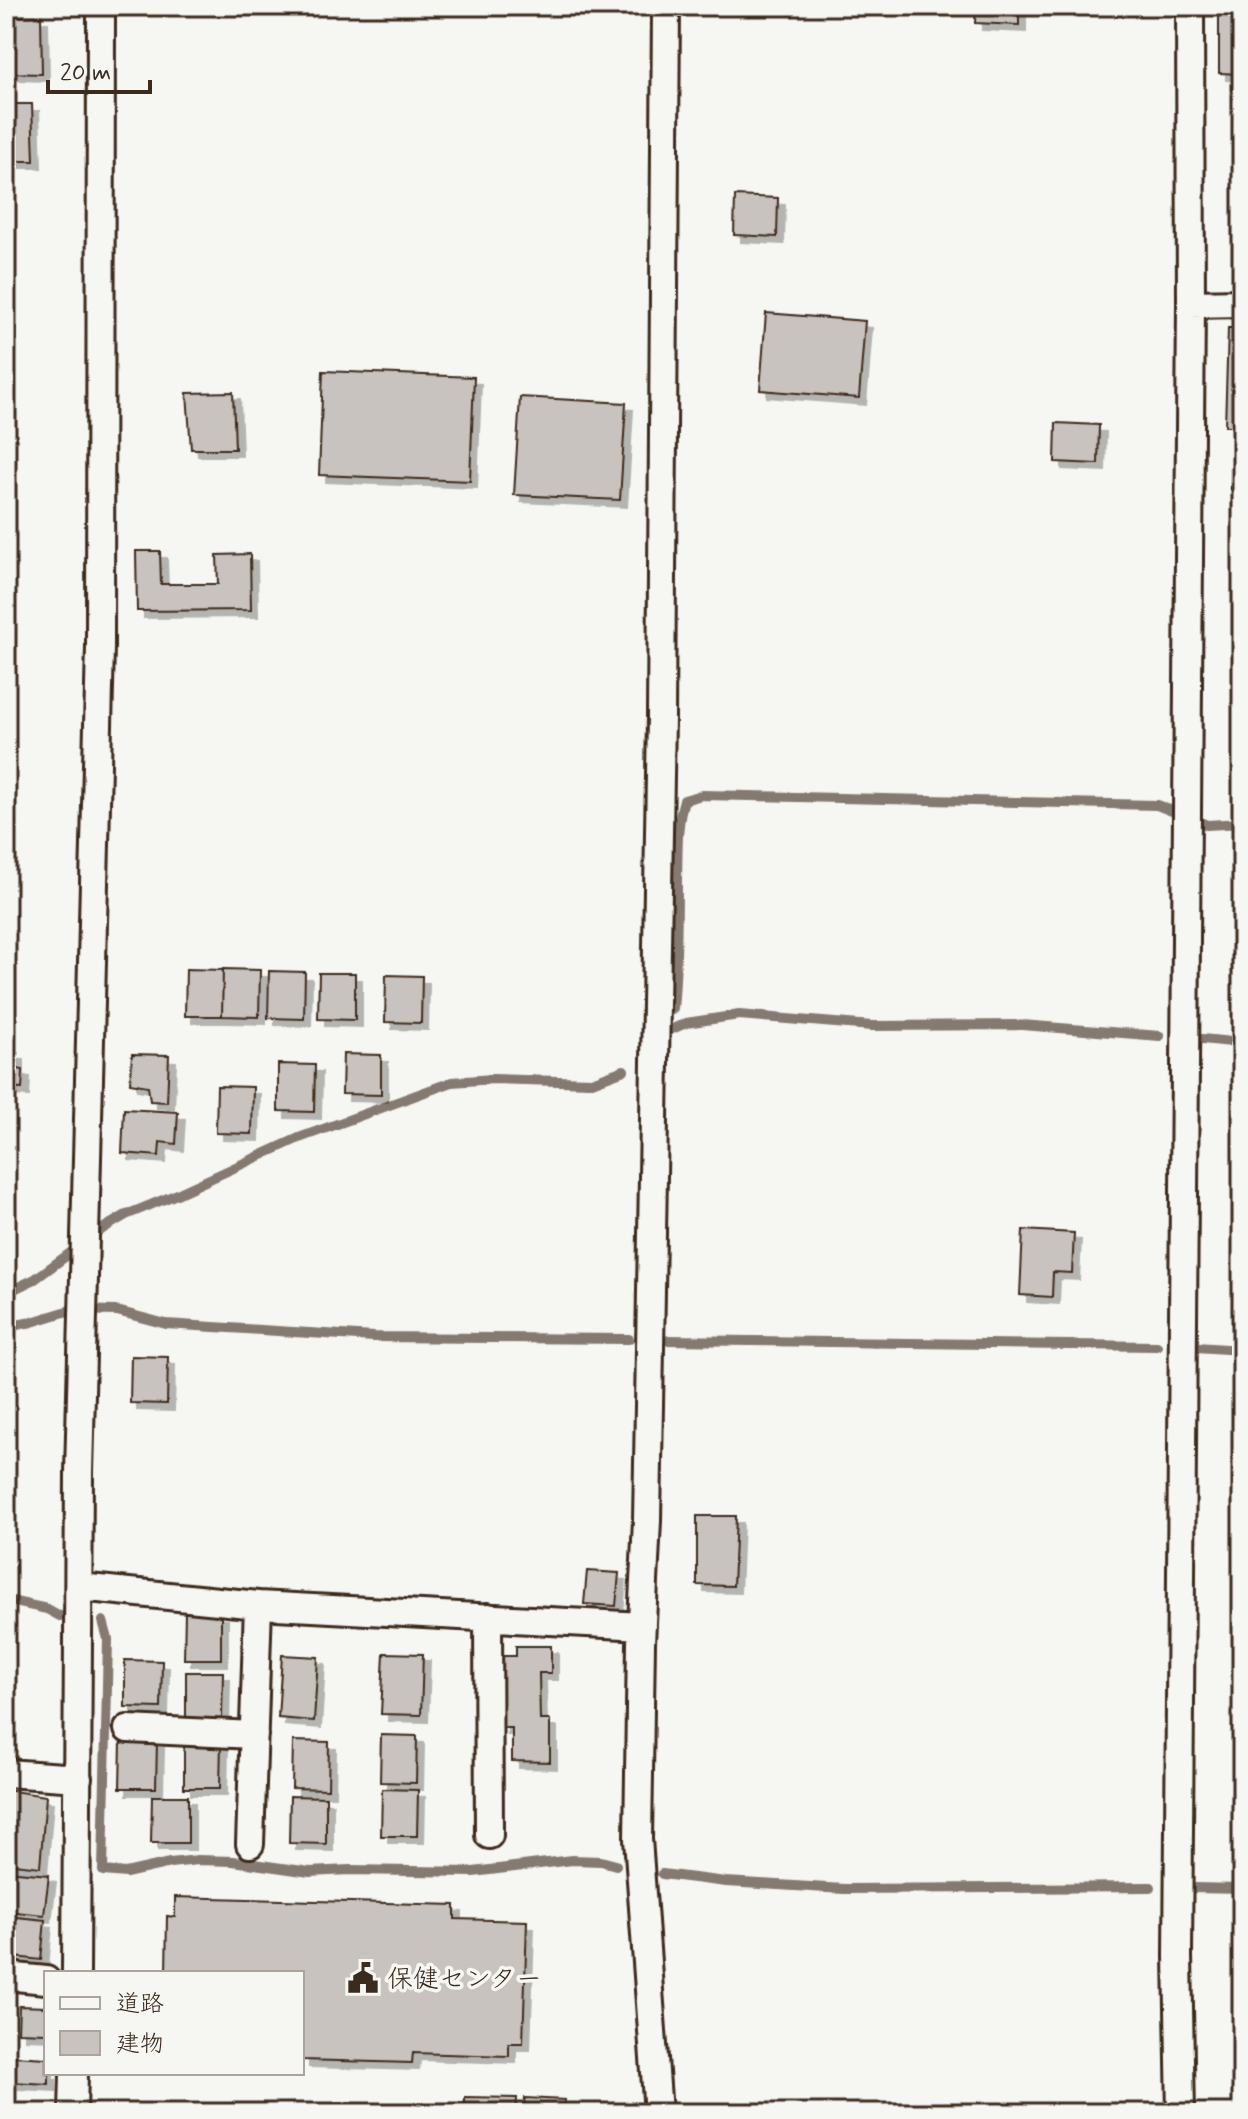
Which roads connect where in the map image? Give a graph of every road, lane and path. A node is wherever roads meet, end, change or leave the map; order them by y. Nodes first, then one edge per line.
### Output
1 (101, 6) edge
2 (666, 6) edge
3 (1190, 6) edge
4 (1242, 303) edge
5 (1191, 304) junction
6 (79, 1587) junction
7 (258, 1605) junction
8 (488, 1617) junction
9 (642, 1626) junction
10 (128, 1729) dead end
11 (254, 1735) junction
12 (6, 1773) edge
13 (78, 1778) junction
14 (489, 1835) dead end
15 (250, 1844) dead end
16 (76, 1971) edge
17 (6, 1976) edge
18 (44, 1980) edge
19 (74, 2075) edge
20 (73, 2113) edge
21 (658, 2113) edge
22 (1181, 2113) edge

1 - 6 street
2 - 9 street
3 - 5 street
4 - 5 street
5 - 22 street
6 - 7 street
6 - 13 street
7 - 8 street
7 - 11 street
8 - 9 street
8 - 14 street
9 - 21 street
10 - 11 street
11 - 15 street
12 - 13 street
13 - 16 street
17 - 18 street
19 - 20 street

